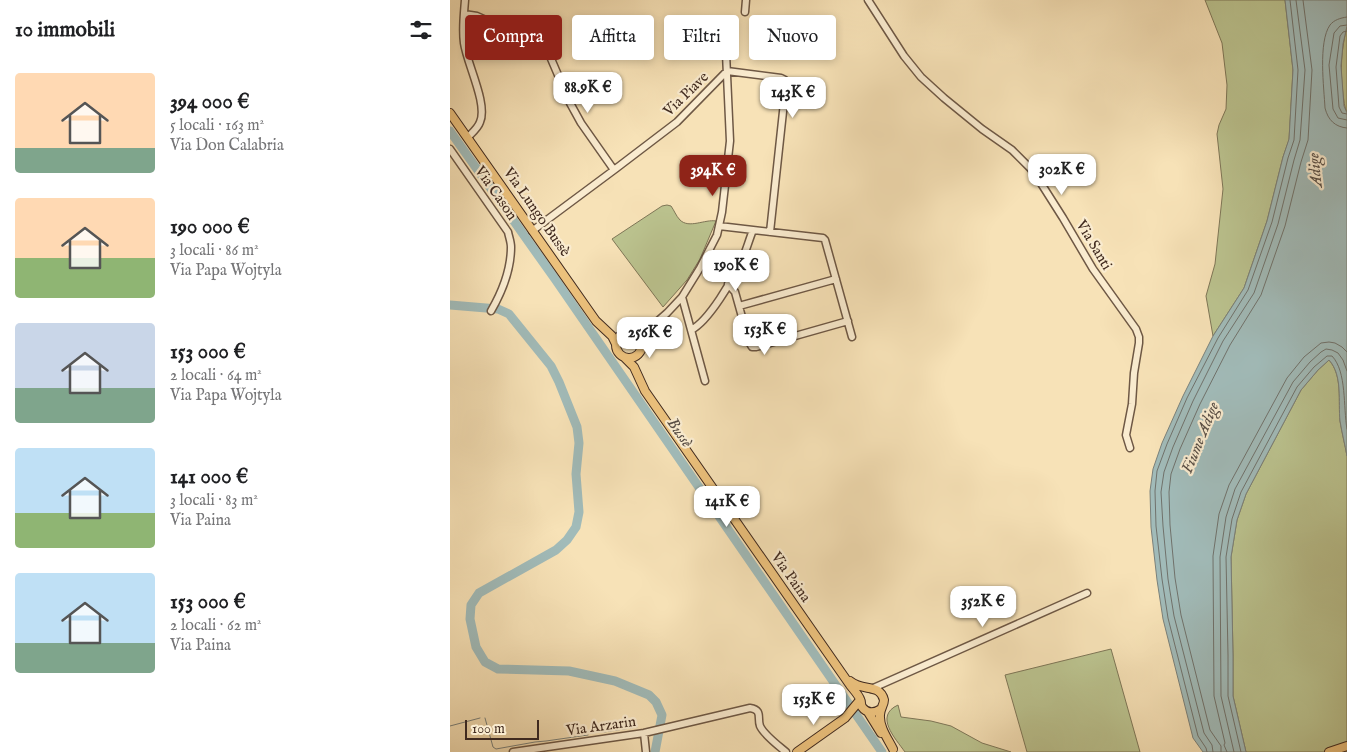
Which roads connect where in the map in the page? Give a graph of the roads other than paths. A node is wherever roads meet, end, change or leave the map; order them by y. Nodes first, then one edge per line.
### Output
1 (465, 0) edge
2 (746, 0) edge
3 (868, 0) edge
4 (745, 12) dead end
5 (464, 14) junction
6 (726, 60) edge
7 (726, 71) junction
8 (450, 113) edge
9 (468, 137) junction
10 (450, 149) edge
11 (614, 170) junction
12 (719, 226) junction
13 (753, 230) junction
14 (532, 231) junction
15 (770, 232) junction
16 (836, 279) junction
17 (728, 284) junction
18 (682, 296) junction
19 (739, 306) junction
20 (493, 308) dead end
21 (848, 321) junction
22 (602, 326) junction
23 (651, 327) junction
24 (691, 330) junction
25 (634, 333) junction
26 (623, 334) junction
27 (852, 336) dead end
28 (616, 344) junction
29 (643, 345) junction
30 (638, 356) junction
31 (625, 358) junction
32 (640, 379) junction
33 (706, 381) dead end
34 (1130, 448) dead end
35 (1087, 593) dead end
36 (836, 666) junction
37 (888, 682) junction
38 (870, 689) junction
39 (884, 696) junction
40 (863, 706) junction
41 (881, 709) junction
42 (644, 733) junction
43 (1347, 746) edge
44 (894, 751) edge
45 (513, 752) edge
46 (646, 752) edge
47 (786, 752) edge
48 (797, 752) edge
49 (1328, 752) edge

1 - 5 street
2 - 4 street
3 - 34 street, Via Santi
5 - 9 street
5 - 11 street
6 - 7 street
7 - 11 street, Via Piave
7 - 12 street
7 - 15 street
8 - 9 main road, Via Lungo Bussè
9 - 14 main road, Via Lungo Bussè
10 - 20 street, Via Cason
11 - 14 street, Via Piave
12 - 13 street
12 - 18 street
13 - 15 street
13 - 17 street
14 - 22 main road, Via Lungo Bussè
15 - 16 street
16 - 19 street
16 - 21 street
17 - 19 street
17 - 24 street
18 - 23 street
18 - 24 street
19 - 21 street
21 - 27 street
22 - 26 main road
22 - 28 main road, Via Lungo Bussè
23 - 25 street
23 - 29 street
24 - 33 street
25 - 26 main road
25 - 29 main road
26 - 28 main road
28 - 31 main road
29 - 30 main road
30 - 31 main road
30 - 32 main road, Via Paina
31 - 32 main road, Via Paina
32 - 36 main road, Via Paina
35 - 37 street
36 - 38 main road
36 - 40 main road
37 - 38 street
37 - 39 street
38 - 39 main road
38 - 40 main road
39 - 41 main road
40 - 41 main road
40 - 44 main road
40 - 48 main road
41 - 44 main road
42 - 45 street, Via Arzarin
42 - 46 street
42 - 47 street, Via Arzarin
43 - 49 main road

